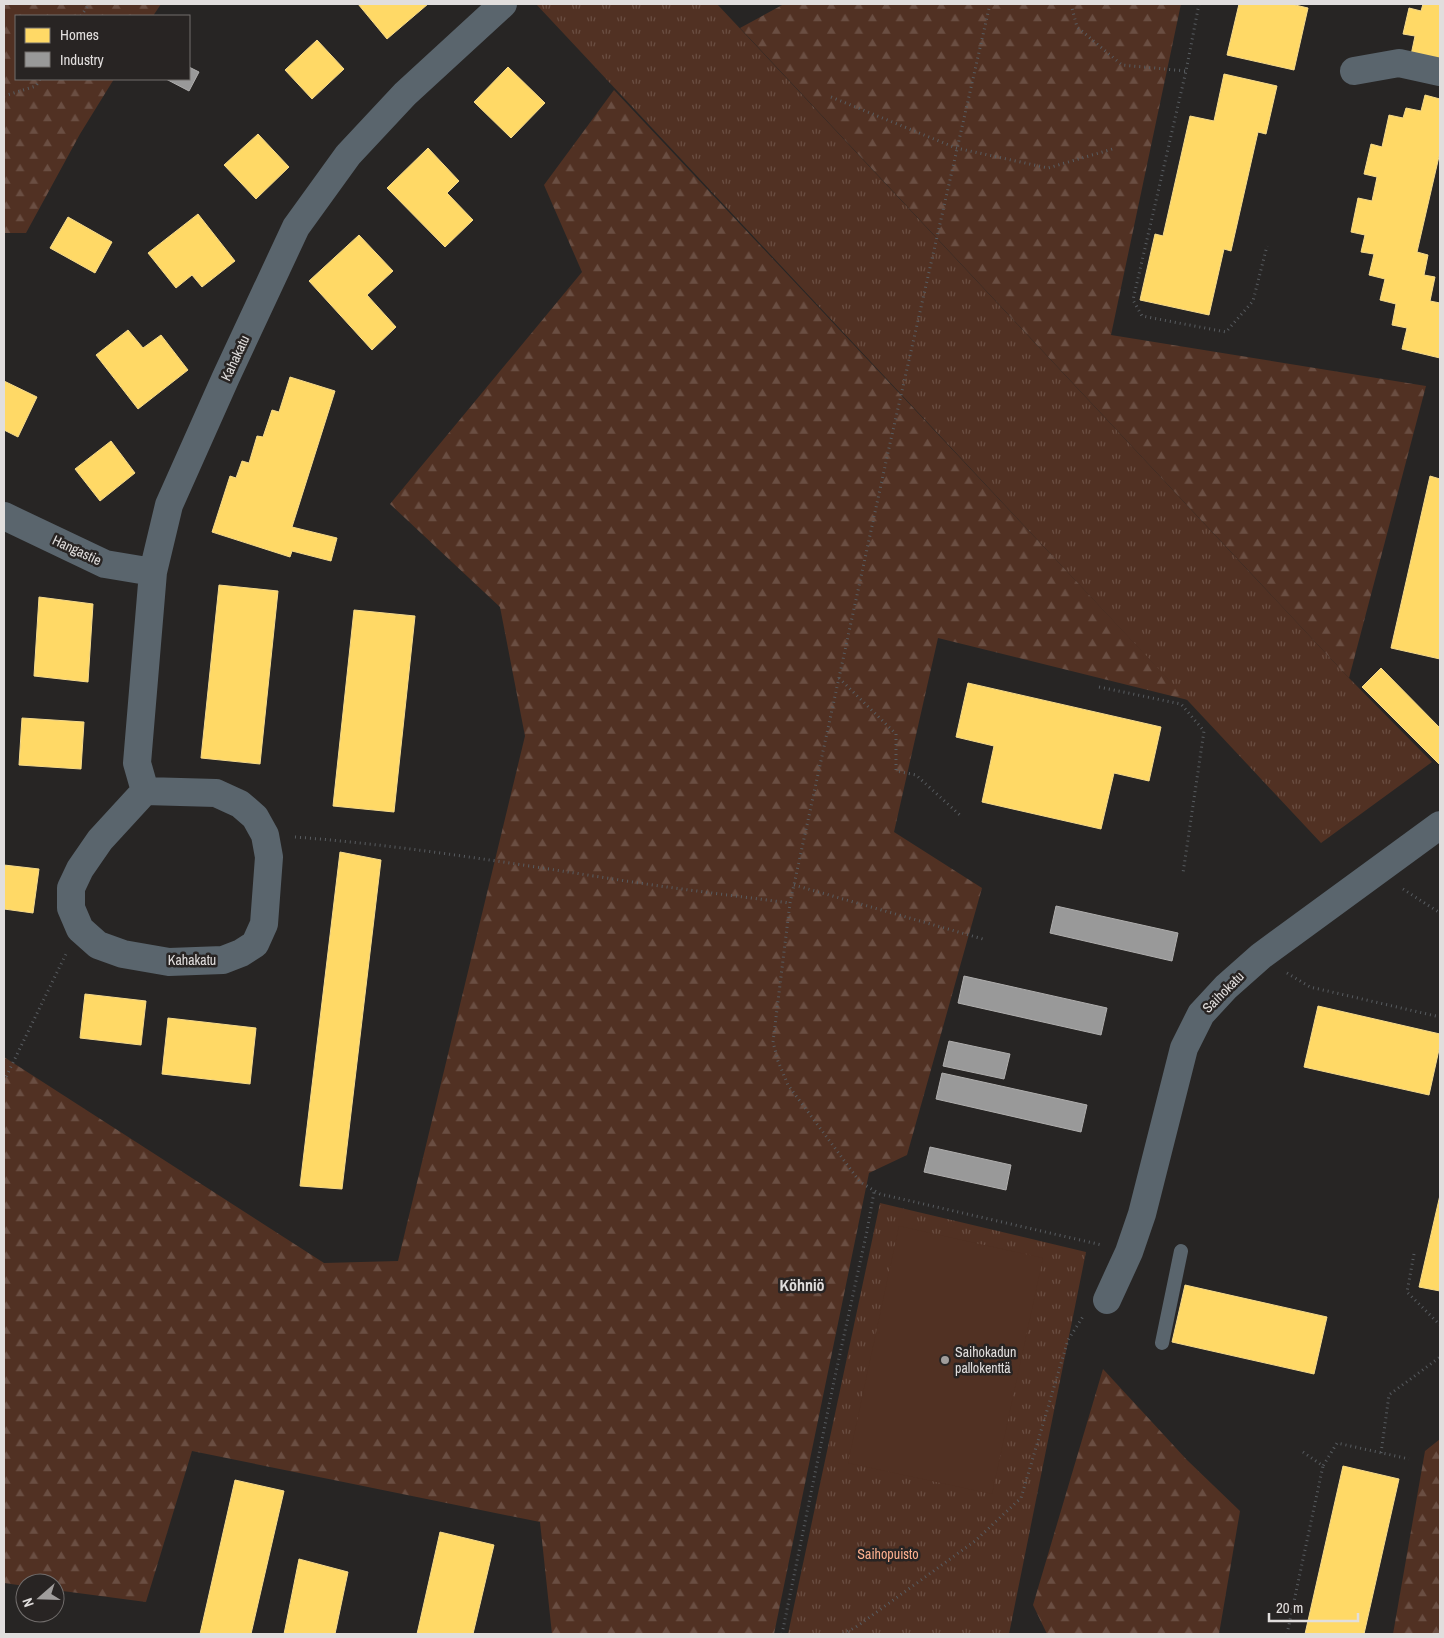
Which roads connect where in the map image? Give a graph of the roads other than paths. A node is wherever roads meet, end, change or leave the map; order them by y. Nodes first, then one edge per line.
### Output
1 (502, 4) edge
2 (1354, 71) dead end
3 (1440, 72) edge
4 (4, 516) edge
5 (153, 572) junction
6 (145, 791) junction
7 (1440, 825) edge
8 (1181, 1251) dead end
9 (1107, 1300) road end
10 (1162, 1343) dead end

1 - 5 street, Kahakatu
2 - 3 street
4 - 5 street, Hangastie
5 - 6 street, Kahakatu
6 - 6 street, Kahakatu
7 - 9 street, Saihokatu
8 - 10 lane

